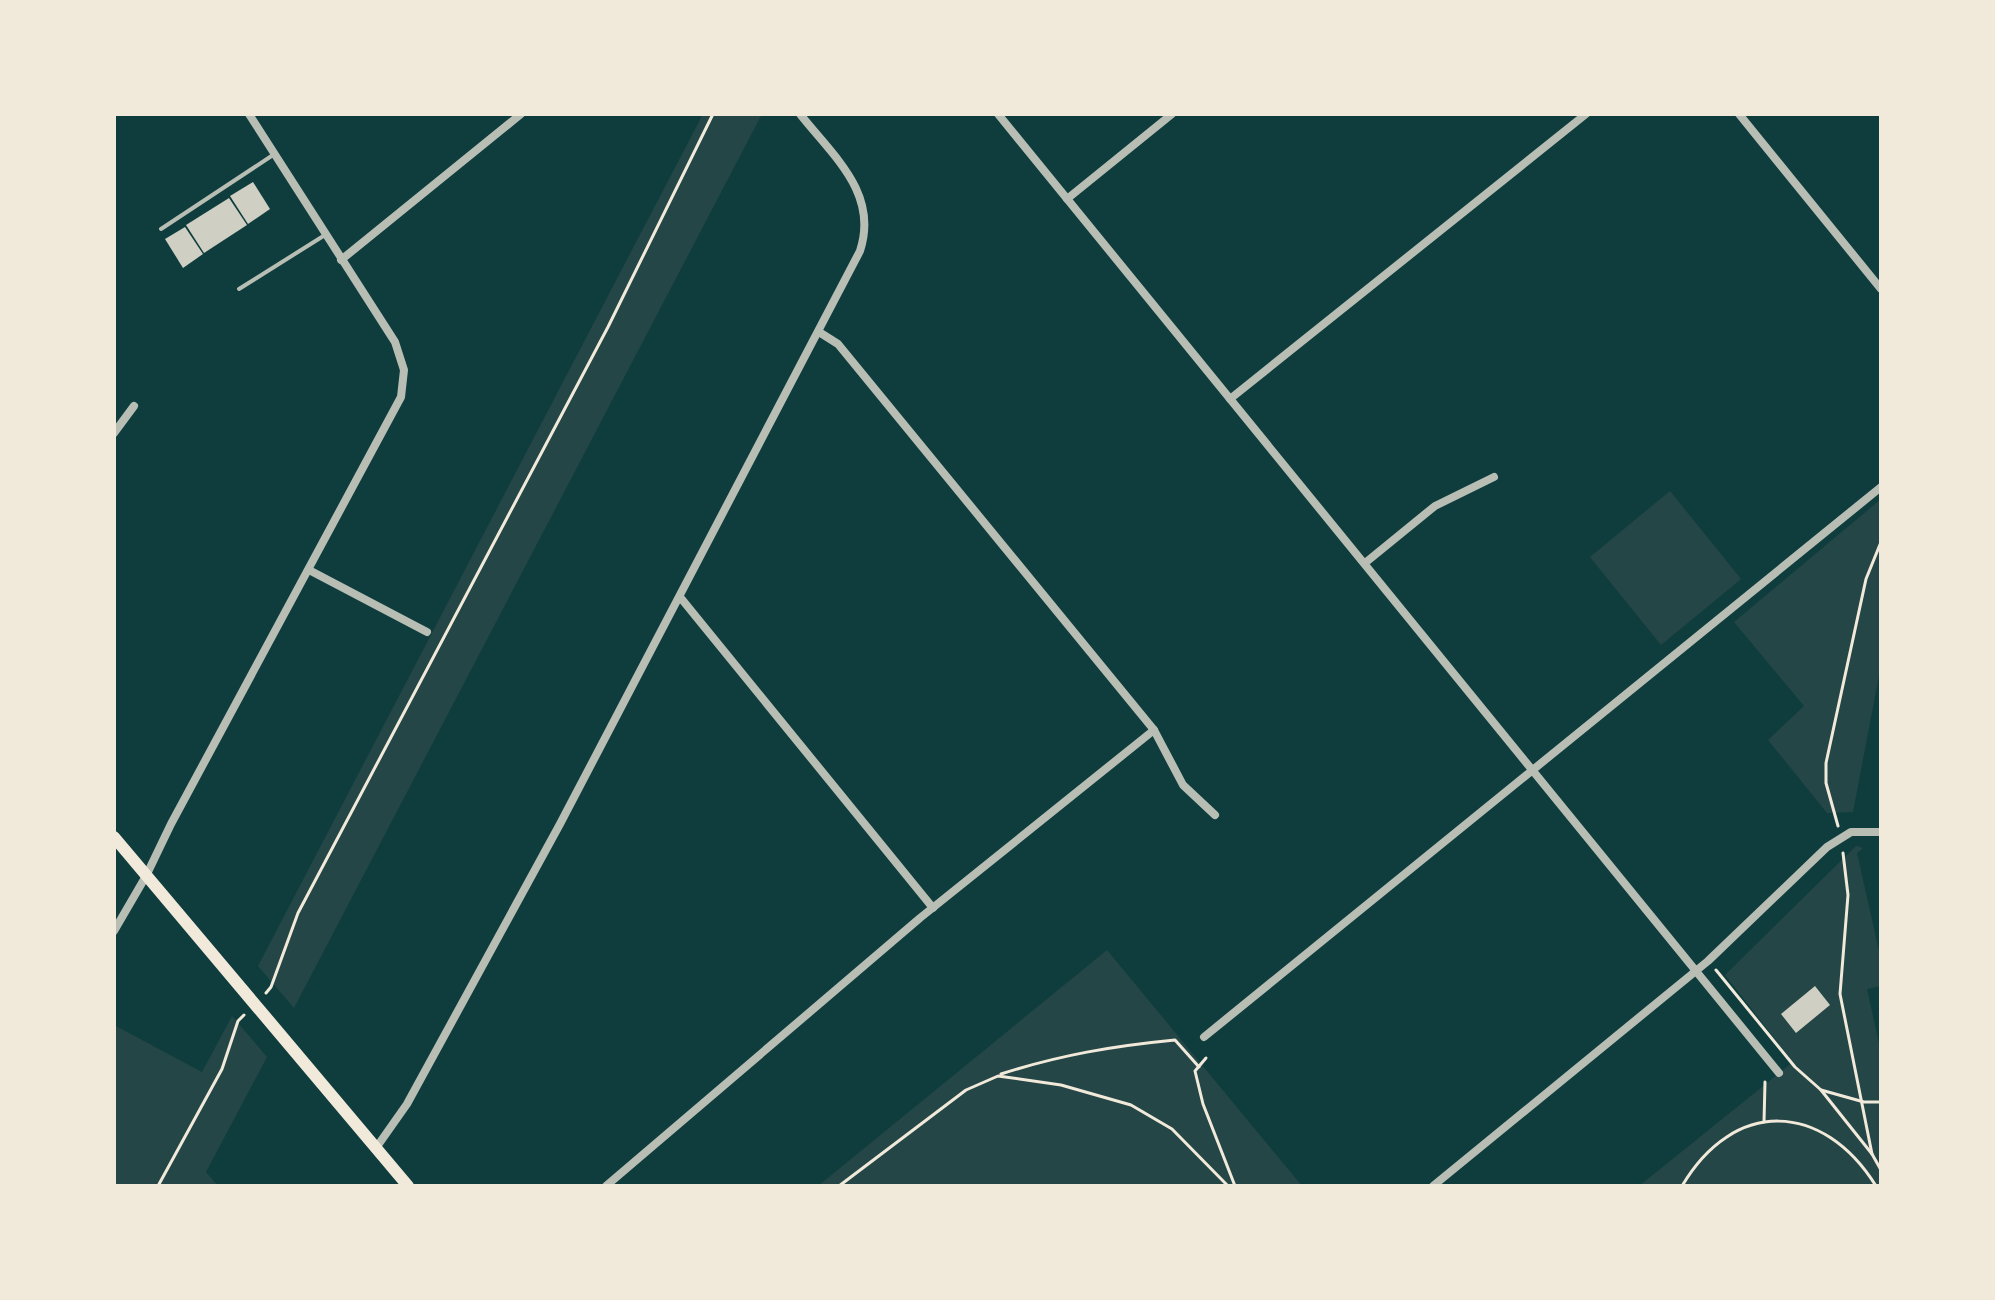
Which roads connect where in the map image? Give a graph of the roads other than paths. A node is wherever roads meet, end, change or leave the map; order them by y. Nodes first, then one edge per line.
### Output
1 (249, 114) edge
2 (521, 114) edge
3 (800, 114) edge
4 (998, 114) edge
5 (1172, 114) edge
6 (1586, 114) edge
7 (1739, 114) edge
8 (275, 154) junction
9 (1067, 199) junction
10 (161, 229) dead end
11 (325, 235) junction
12 (341, 260) junction
13 (239, 289) dead end
14 (1881, 289) edge
15 (819, 332) junction
16 (1230, 399) junction
17 (134, 406) dead end
18 (114, 433) edge
19 (1494, 477) dead end
20 (1881, 487) edge
21 (1365, 563) junction
22 (309, 570) junction
23 (680, 597) junction
24 (427, 632) dead end
25 (1154, 730) junction
26 (1531, 770) junction
27 (1215, 815) dead end
28 (1881, 832) edge
29 (114, 837) edge
30 (146, 876) junction
31 (933, 908) junction
32 (114, 931) edge
33 (1696, 971) junction
34 (1204, 1037) dead end
35 (1779, 1073) dead end
36 (376, 1148) junction
37 (408, 1186) edge
38 (606, 1186) edge
39 (1433, 1186) edge

1 - 8 street
2 - 12 street
3 - 15 street
4 - 9 street
5 - 9 street
6 - 16 street
7 - 14 street
8 - 10 lane
8 - 11 street
9 - 16 street
11 - 12 street
11 - 13 lane
12 - 22 street
15 - 23 street
15 - 25 street
16 - 21 street
17 - 18 street
19 - 21 street
20 - 26 street
21 - 26 street
22 - 24 street
22 - 30 street
23 - 31 street
23 - 36 street
25 - 27 street
25 - 31 street
26 - 33 street
26 - 34 street
28 - 33 street
29 - 30 main road
30 - 32 street
30 - 36 main road
31 - 38 street
33 - 35 street
33 - 39 street
36 - 37 main road

